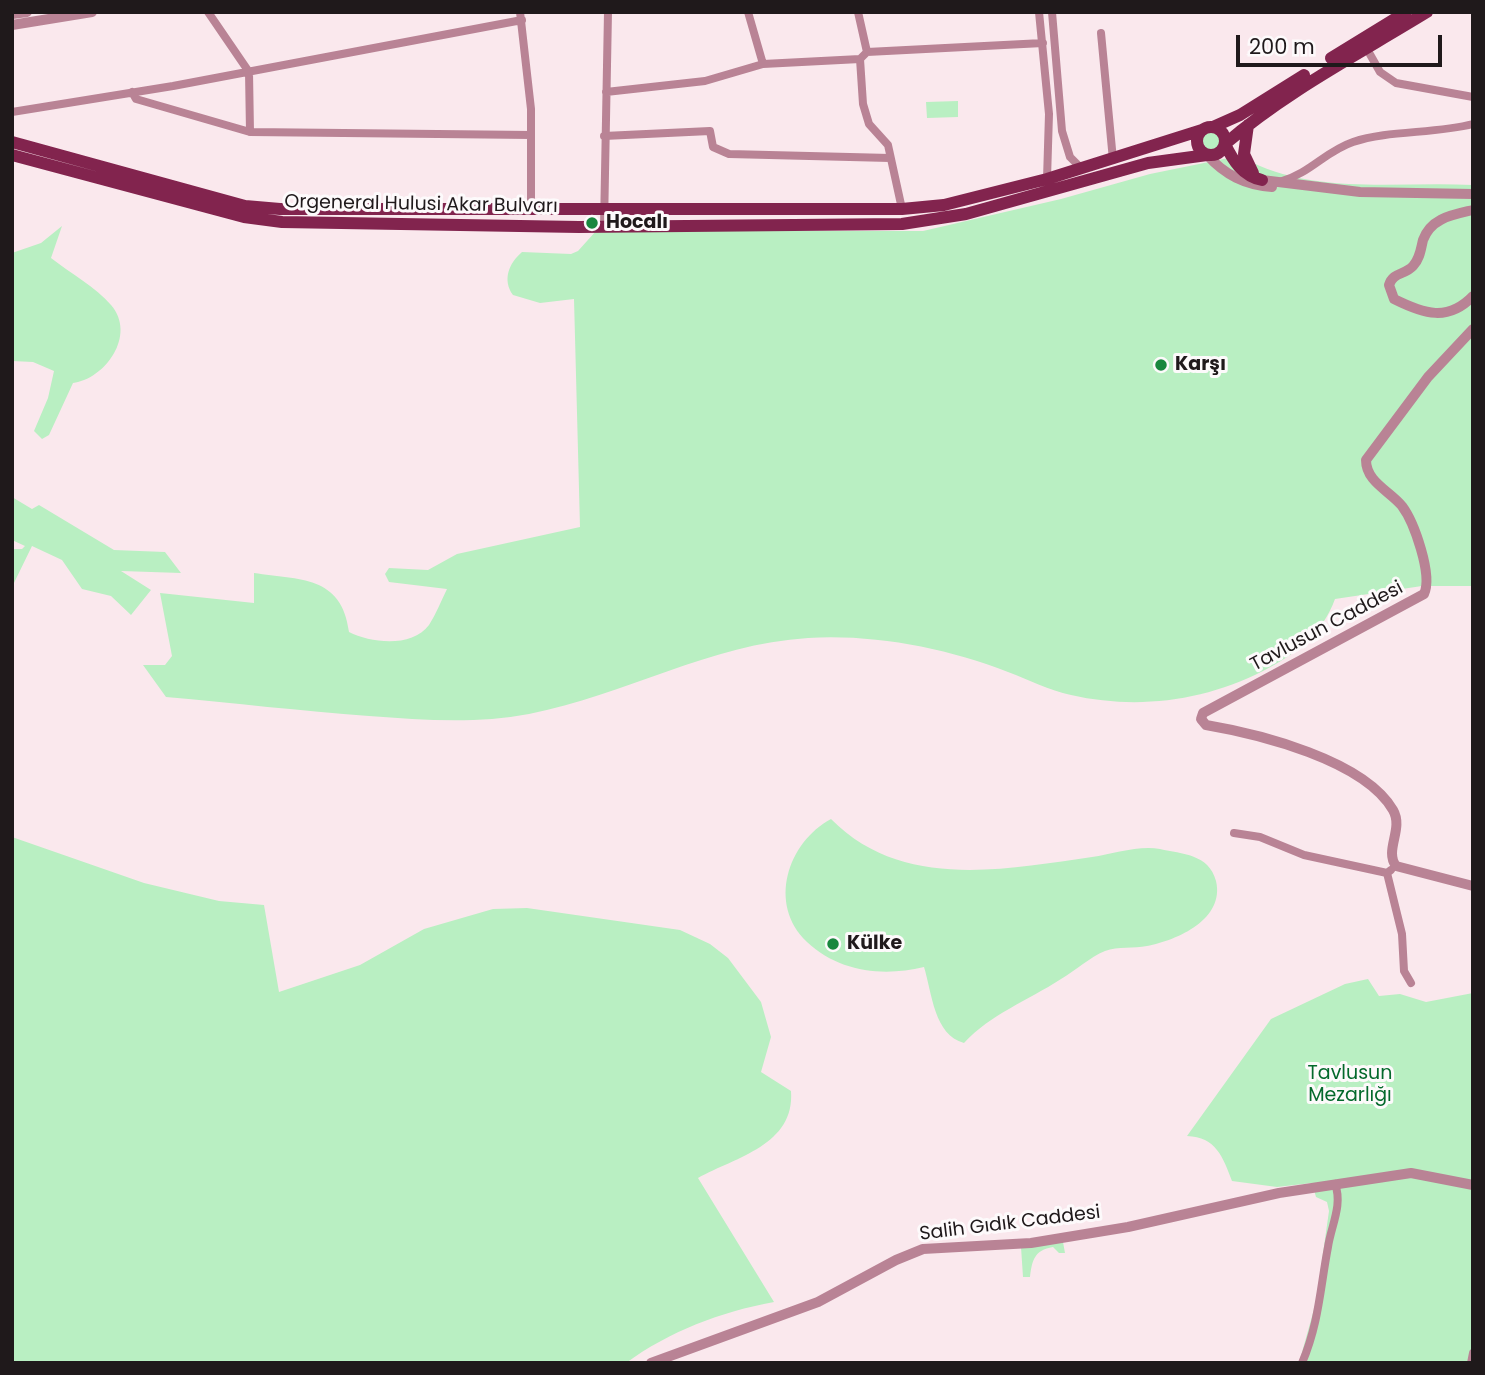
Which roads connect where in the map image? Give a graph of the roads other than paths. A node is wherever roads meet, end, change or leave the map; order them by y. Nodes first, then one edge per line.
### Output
1 (27, 12) edge
2 (92, 12) edge
3 (208, 12) edge
4 (608, 12) edge
5 (748, 12) edge
6 (858, 12) edge
7 (1039, 12) edge
8 (1052, 12) edge
9 (1406, 12) edge
10 (1427, 12) edge
11 (12, 14) edge
12 (521, 16) edge
13 (12, 25) edge
14 (1101, 33) dead end
15 (1042, 43) junction
16 (1367, 49) junction
17 (867, 52) junction
18 (860, 59) junction
19 (764, 64) junction
20 (249, 72) junction
21 (132, 92) junction
22 (606, 92) junction
23 (1473, 97) edge
24 (12, 113) edge
25 (1250, 122) junction
26 (1473, 124) edge
27 (1208, 128) junction
28 (250, 132) junction
29 (531, 135) junction
30 (604, 136) junction
31 (12, 142) edge
32 (1225, 144) junction
33 (12, 155) edge
34 (1207, 155) junction
35 (890, 158) junction
36 (1112, 160) junction
37 (1082, 169) junction
38 (1047, 178) junction
39 (1262, 180) junction
40 (1279, 182) junction
41 (1297, 185) junction
42 (1473, 194) edge
43 (604, 207) junction
44 (531, 208) junction
45 (902, 209) junction
46 (1473, 210) edge
47 (604, 227) junction
48 (1473, 296) edge
49 (1473, 328) edge
50 (1234, 833) dead end
51 (1394, 863) junction
52 (1387, 873) junction
53 (1473, 886) edge
54 (1411, 983) dead end
55 (1335, 1184) junction
56 (1473, 1185) edge
57 (1473, 1353) edge
58 (651, 1363) edge
59 (1302, 1363) edge
60 (1471, 1363) edge

1 - 11 street
2 - 13 street
3 - 20 street
4 - 22 street
5 - 19 street
6 - 17 street
7 - 15 street
8 - 37 street
9 - 27 main road, Orgeneral Hulusi Akar Bulvarı
10 - 16 main road
12 - 20 street
12 - 29 street
14 - 36 street
15 - 17 street
15 - 38 street
16 - 23 street
16 - 25 main road
17 - 18 street
18 - 19 street
18 - 35 street
19 - 22 street
20 - 21 street
20 - 28 street
21 - 24 street
21 - 28 street
22 - 30 street
25 - 32 main road
25 - 39 main road
26 - 40 street
27 - 32 main road
27 - 34 main road
27 - 36 main road, Orgeneral Hulusi Akar Bulvarı
28 - 29 street
29 - 44 street
30 - 35 street
30 - 43 street
31 - 44 main road, Orgeneral Hulusi Akar Bulvarı
32 - 34 main road
32 - 39 main road
33 - 47 main road, Orgeneral Hulusi Akar Bulvarı
34 - 41 street
34 - 47 main road, Orgeneral Hulusi Akar Bulvarı
35 - 45 street
36 - 37 main road, Orgeneral Hulusi Akar Bulvarı
37 - 38 main road, Orgeneral Hulusi Akar Bulvarı
38 - 45 main road, Orgeneral Hulusi Akar Bulvarı
39 - 40 street
40 - 41 street
41 - 42 street
43 - 44 main road, Orgeneral Hulusi Akar Bulvarı
43 - 45 main road, Orgeneral Hulusi Akar Bulvarı
43 - 47 street
46 - 48 street
49 - 51 street, Tavlusun Caddesi
50 - 52 street
51 - 52 street
51 - 53 street
52 - 54 street
55 - 56 street, Salih Gıdık Caddesi
55 - 58 street, Salih Gıdık Caddesi
55 - 59 street
57 - 60 street

